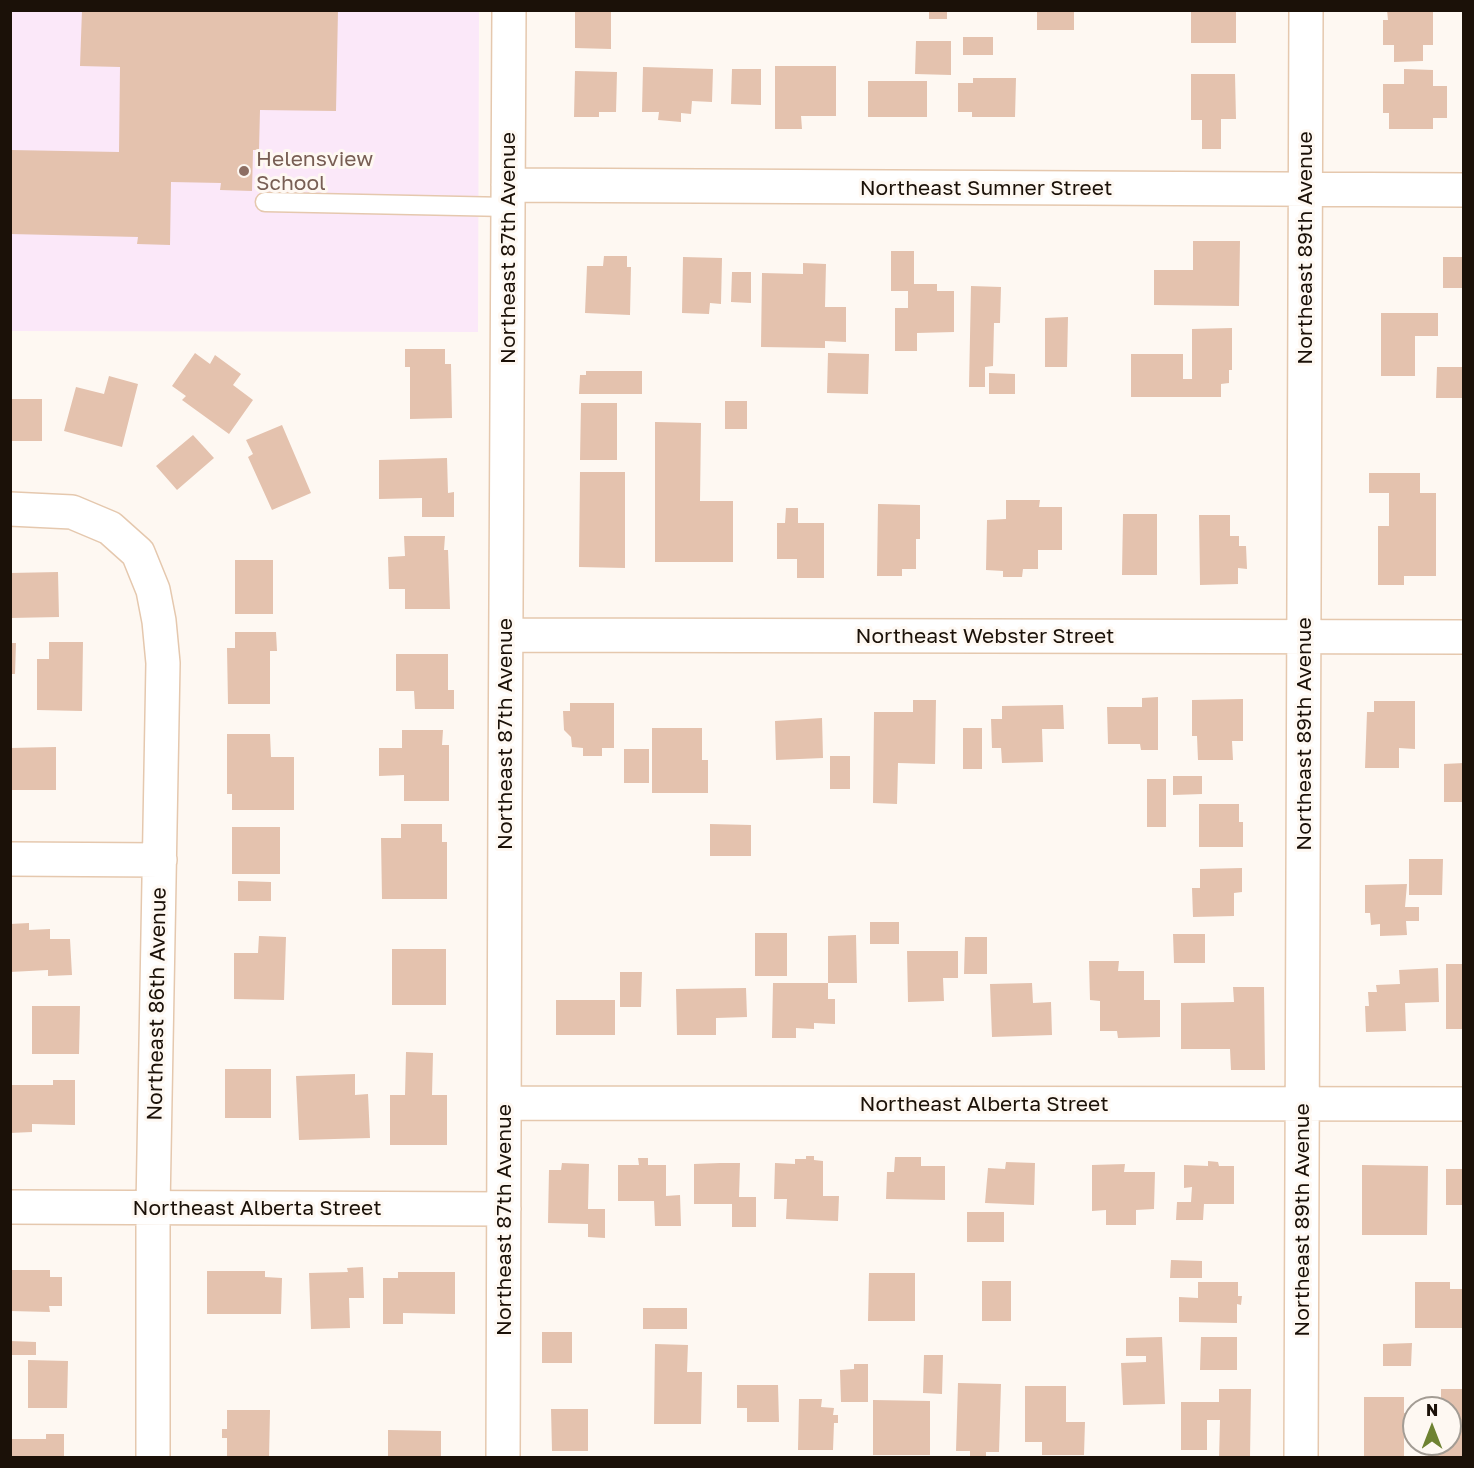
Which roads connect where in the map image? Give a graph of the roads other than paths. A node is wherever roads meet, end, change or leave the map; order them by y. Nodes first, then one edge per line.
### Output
1 (509, 10) edge
2 (1306, 10) edge
3 (1305, 190) junction
4 (1464, 190) edge
5 (508, 196) junction
6 (265, 202) dead end
7 (10, 509) edge
8 (506, 635) junction
9 (1464, 637) edge
10 (1304, 638) junction
11 (10, 859) edge
12 (160, 860) junction
13 (504, 1103) junction
14 (1303, 1104) junction
15 (1464, 1104) edge
16 (10, 1207) edge
17 (153, 1207) junction
18 (504, 1209) junction
19 (153, 1458) edge
20 (503, 1458) edge
21 (1301, 1458) edge

1 - 5 street, Northeast 87th Avenue
2 - 3 street, Northeast 89th Avenue
3 - 4 street, Northeast Sumner Street
3 - 5 street, Northeast Sumner Street
3 - 10 street, Northeast 89th Avenue
5 - 6 lane
5 - 8 street, Northeast 87th Avenue
7 - 12 street, Northeast 86th Avenue
8 - 10 street, Northeast Webster Street
8 - 13 street, Northeast 87th Avenue
9 - 10 street, Northeast Webster Street
10 - 14 street, Northeast 89th Avenue
11 - 12 street
12 - 17 street, Northeast 86th Avenue
13 - 14 street, Northeast Alberta Street
13 - 18 street, Northeast 87th Avenue
14 - 15 street, Northeast Alberta Street
14 - 21 street, Northeast 89th Avenue
16 - 17 street, Northeast Alberta Street
17 - 18 street, Northeast Alberta Street
17 - 19 street, Northeast 86th Avenue
18 - 20 street, Northeast 87th Avenue

